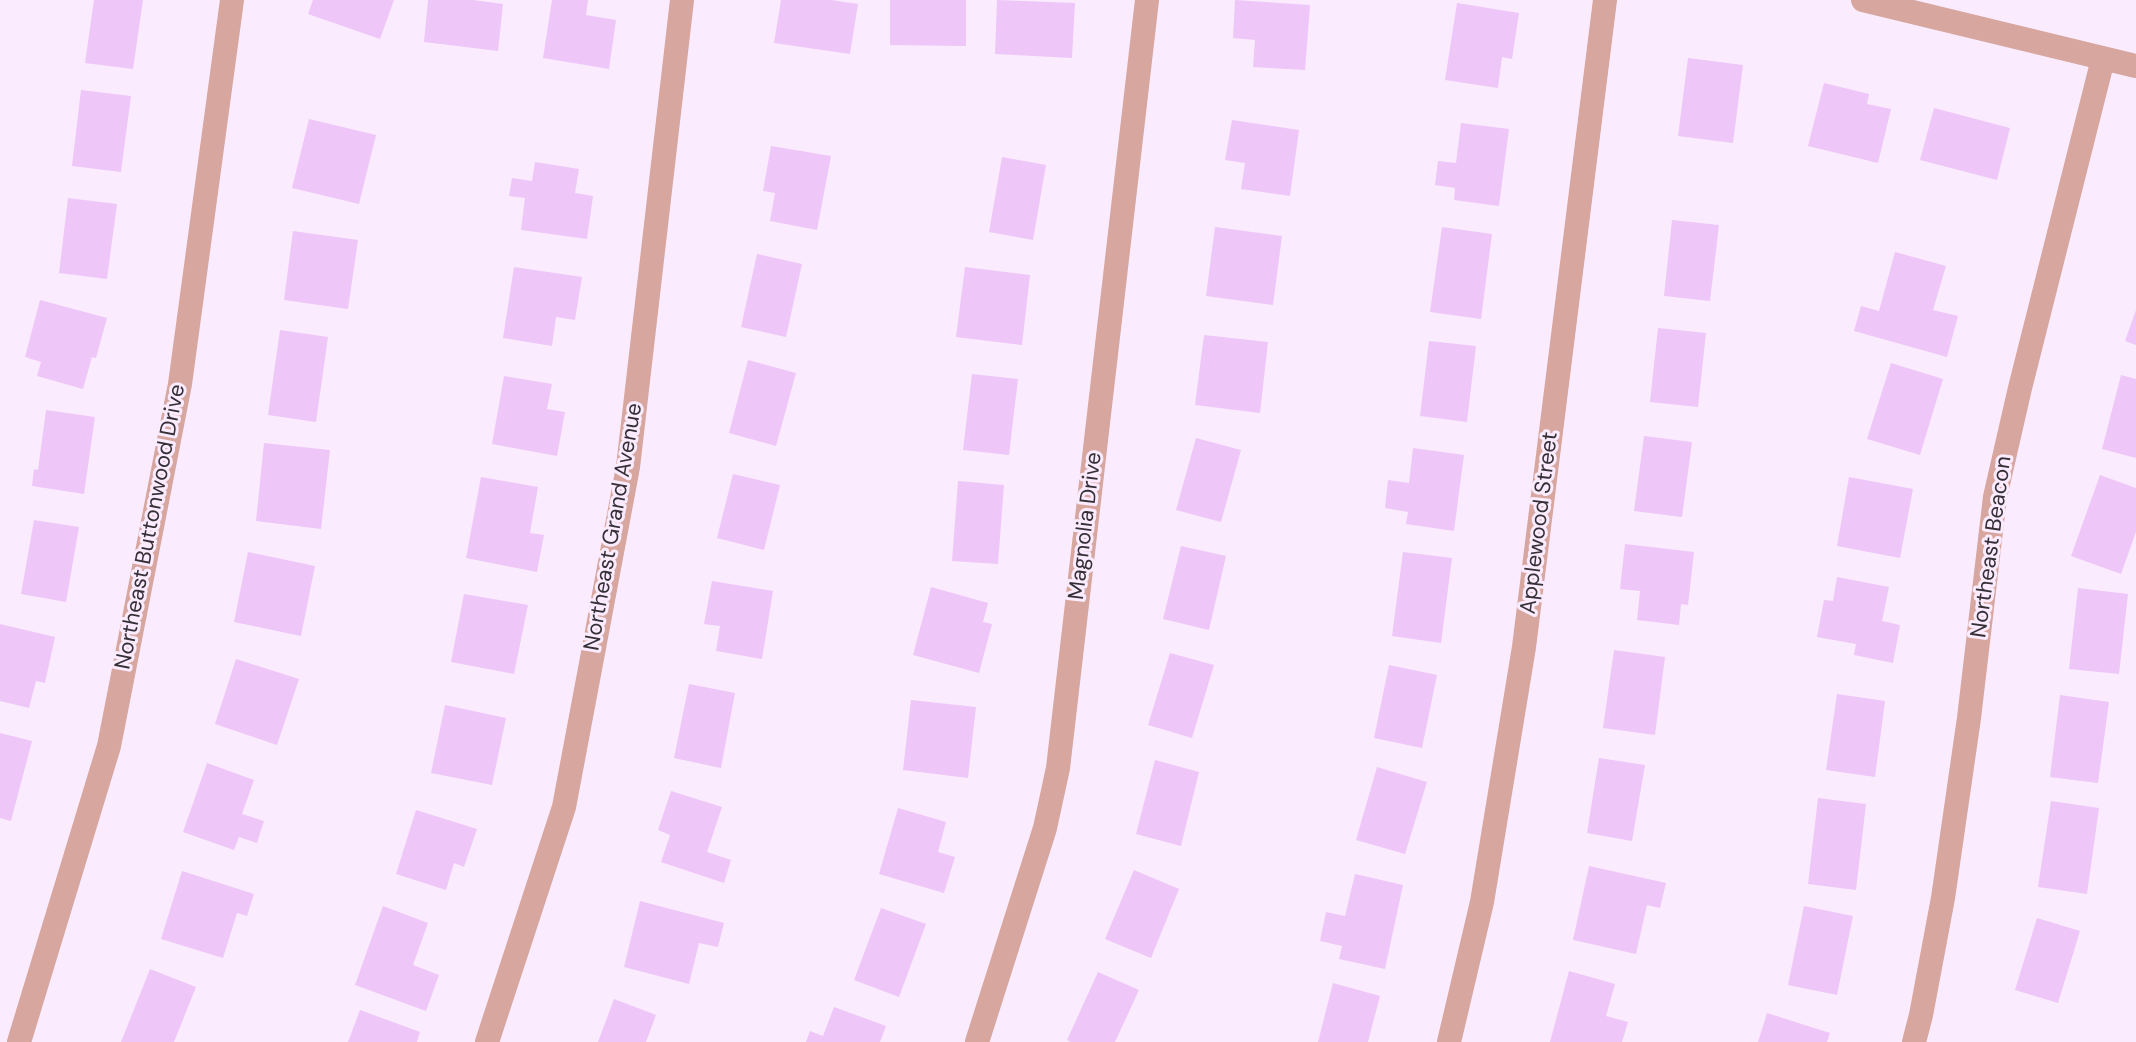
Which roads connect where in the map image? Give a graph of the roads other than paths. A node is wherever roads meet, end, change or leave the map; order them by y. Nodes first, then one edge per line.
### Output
1 (232, 0) edge
2 (682, 0) edge
3 (1147, 0) edge
4 (1605, 0) edge
5 (1863, 0) edge
6 (2103, 59) junction
7 (2136, 66) edge
8 (19, 1042) edge
9 (487, 1042) edge
10 (977, 1042) edge
11 (1449, 1042) edge
12 (1914, 1042) edge

1 - 8 street, Northeast Buttonwood Drive
2 - 9 street, Northeast Grand Avenue
3 - 10 street, Magnolia Drive
4 - 11 street, Applewood Street
5 - 6 street
6 - 7 street
6 - 12 street, Northeast Beacon

